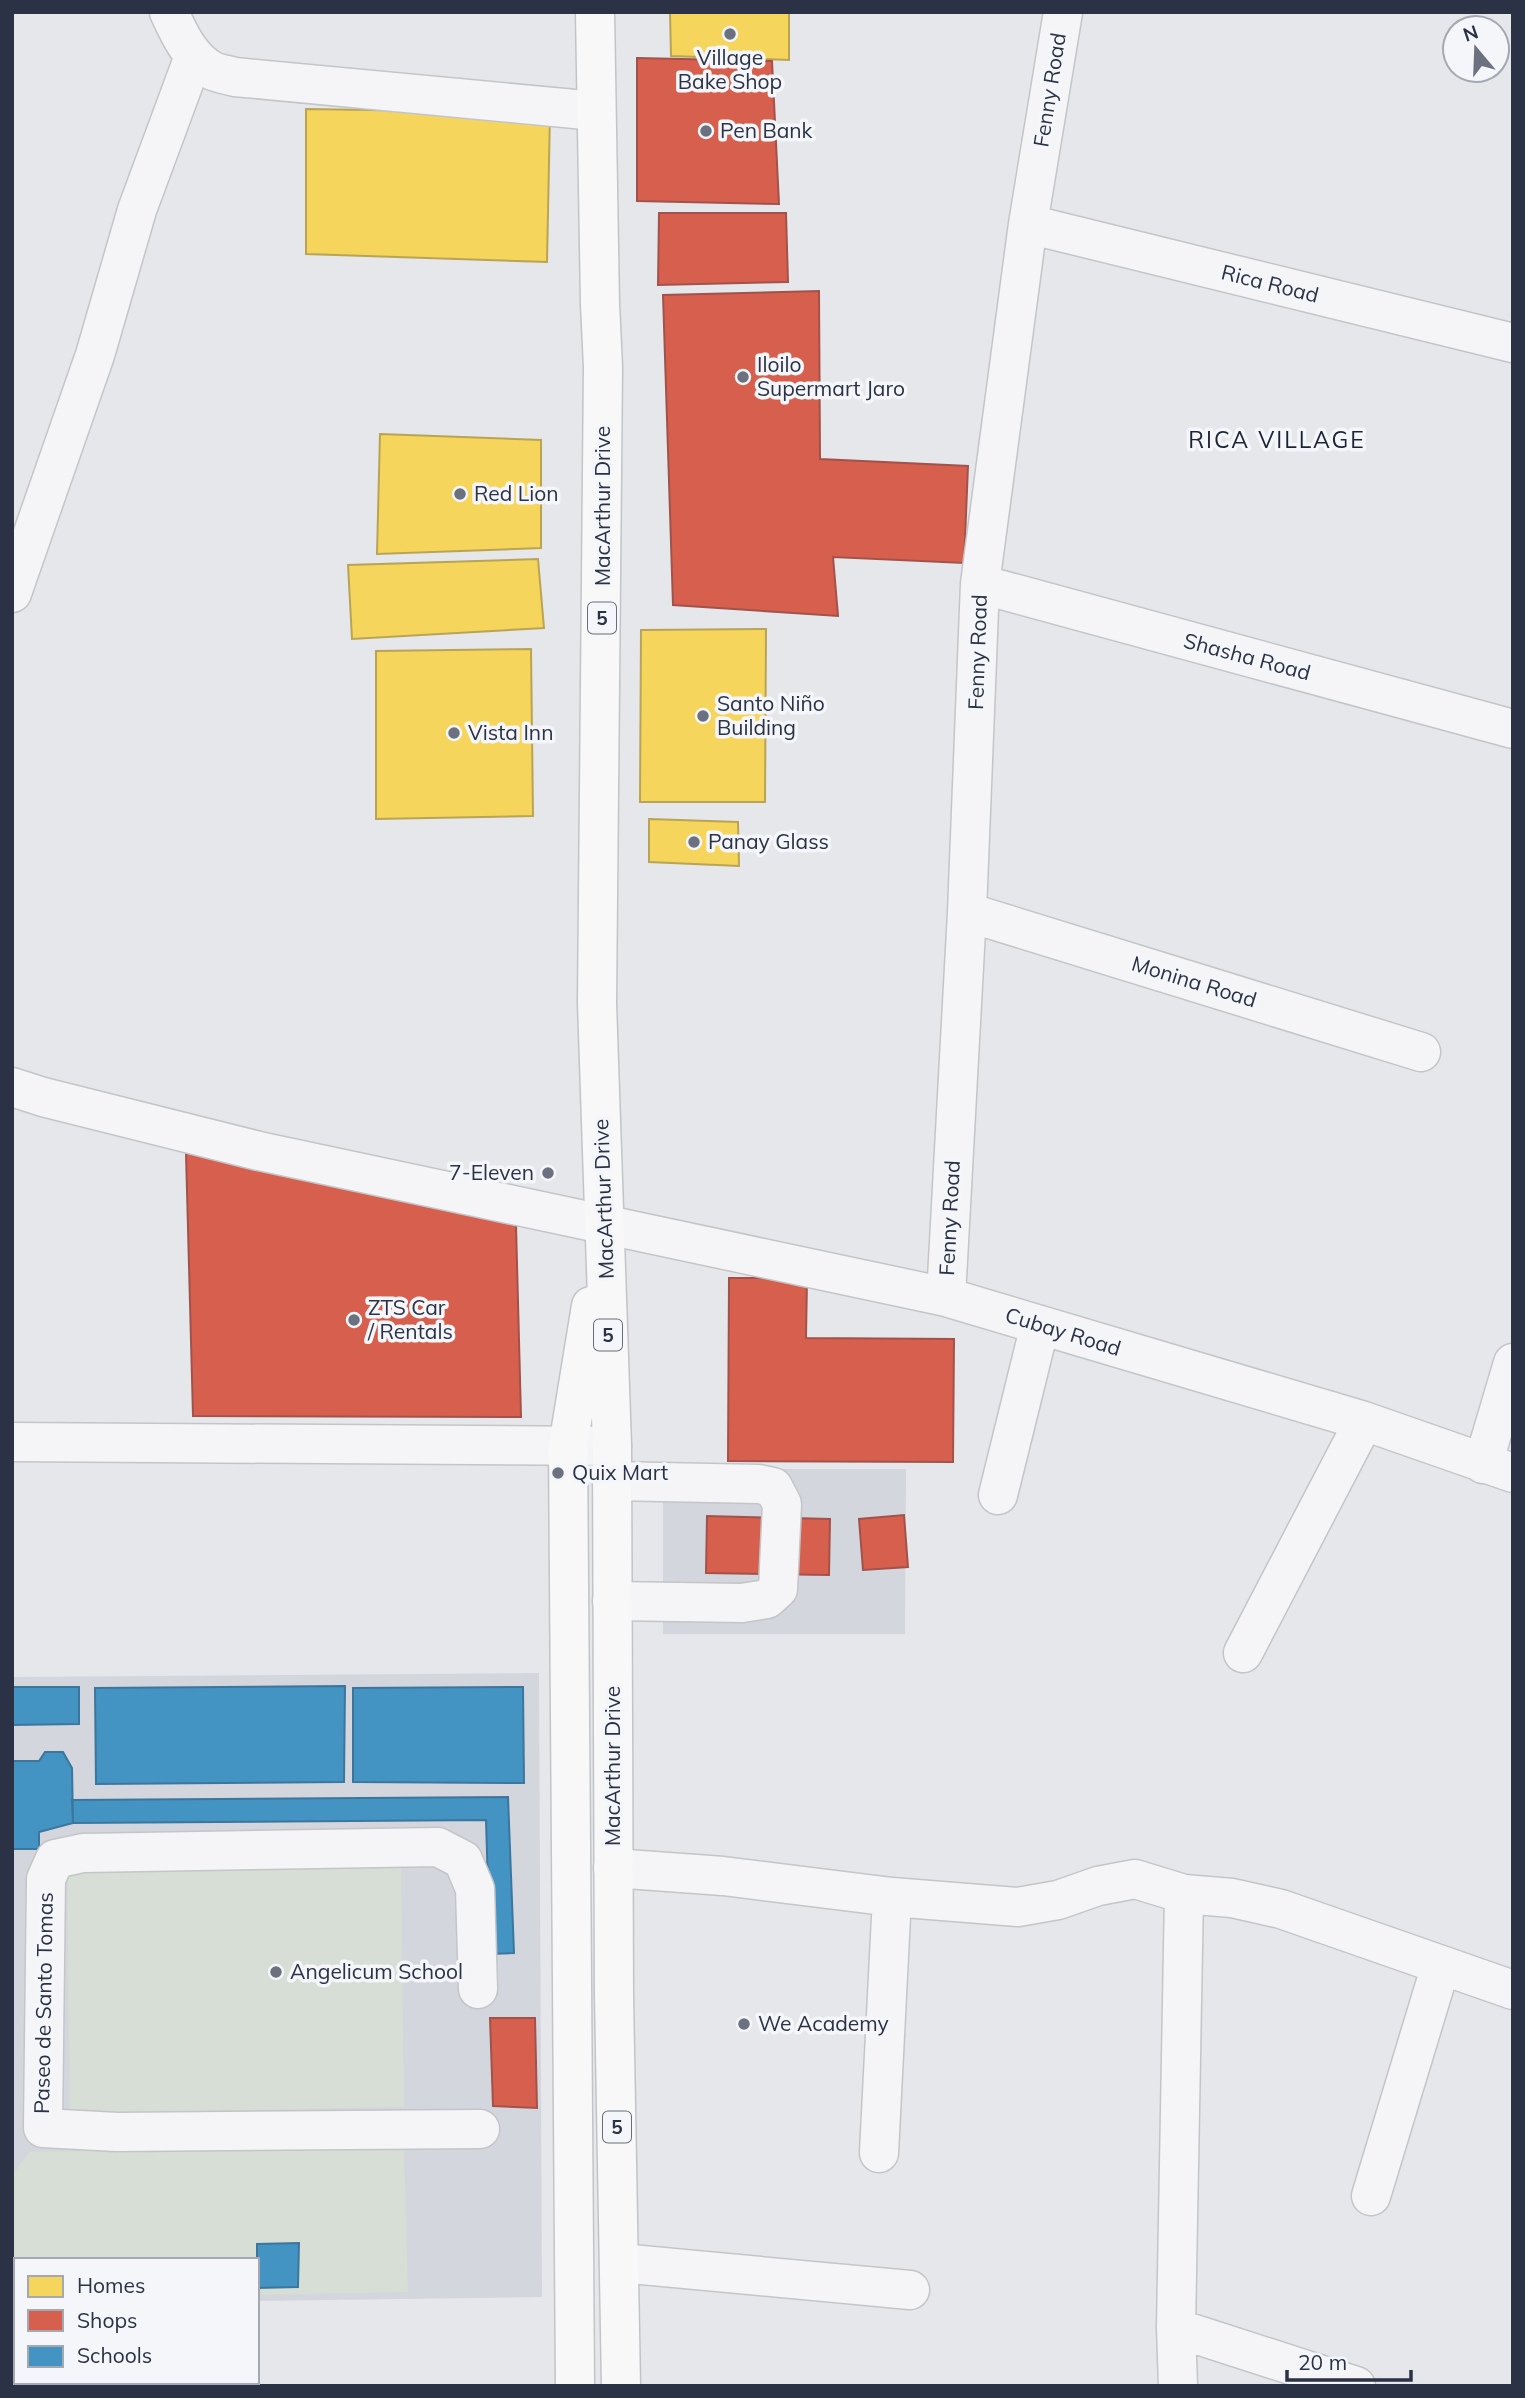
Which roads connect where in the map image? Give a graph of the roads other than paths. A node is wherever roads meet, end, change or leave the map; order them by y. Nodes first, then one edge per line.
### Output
1 (169, 12) edge
2 (595, 12) edge
3 (1063, 12) edge
4 (194, 56) junction
5 (596, 111) junction
6 (1028, 225) junction
7 (1513, 343) edge
8 (980, 584) junction
9 (12, 593) edge
10 (1513, 729) edge
11 (967, 912) junction
12 (1421, 1052) dead end
13 (12, 1087) edge
14 (604, 1224) junction
15 (946, 1297) junction
16 (1040, 1325) junction
17 (1513, 1363) edge
18 (1364, 1422) junction
19 (12, 1441) edge
20 (568, 1446) junction
21 (612, 1464) junction
22 (1498, 1468) edge
23 (998, 1495) dead end
24 (612, 1601) junction
25 (1243, 1653) dead end
26 (613, 1868) junction
27 (1184, 1894) junction
28 (892, 1897) junction
29 (1441, 1965) junction
30 (478, 1989) dead end
31 (1513, 1990) edge
32 (28, 2127) edge
33 (480, 2129) dead end
34 (879, 2153) dead end
35 (1371, 2196) dead end
36 (620, 2263) junction
37 (910, 2290) dead end
38 (1176, 2328) junction
39 (575, 2386) edge
40 (621, 2386) edge
41 (1178, 2386) edge
42 (1356, 2386) edge

1 - 4 street
2 - 5 main road, MacArthur Drive / 5
3 - 6 street, Fenny Road
4 - 5 street
4 - 9 street
5 - 14 main road, MacArthur Drive / 5
6 - 7 street, Rica Road
6 - 8 street, Fenny Road
8 - 10 street, Shasha Road
8 - 11 street, Fenny Road
11 - 12 street, Monina Road
11 - 15 street, Fenny Road
13 - 14 street, Cubay Road
14 - 15 street, Cubay Road
14 - 20 main road
14 - 21 main road, MacArthur Drive / 5
15 - 16 street, Cubay Road
16 - 18 street, Cubay Road
16 - 23 street
17 - 22 street
18 - 22 street, Cubay Road
18 - 25 street
19 - 20 street
20 - 21 street
20 - 39 main road
21 - 24 main road, MacArthur Drive / 5
21 - 24 street
24 - 26 main road, MacArthur Drive / 5
26 - 28 street
26 - 36 main road, MacArthur Drive / 5
27 - 28 street
27 - 29 street
27 - 38 street
28 - 34 street
29 - 31 street
29 - 35 street
30 - 32 street, Paseo de Santo Tomas
32 - 33 street, Paseo de Santo Tomas
36 - 37 street
36 - 40 main road, MacArthur Drive / 5
38 - 41 street
38 - 42 street

